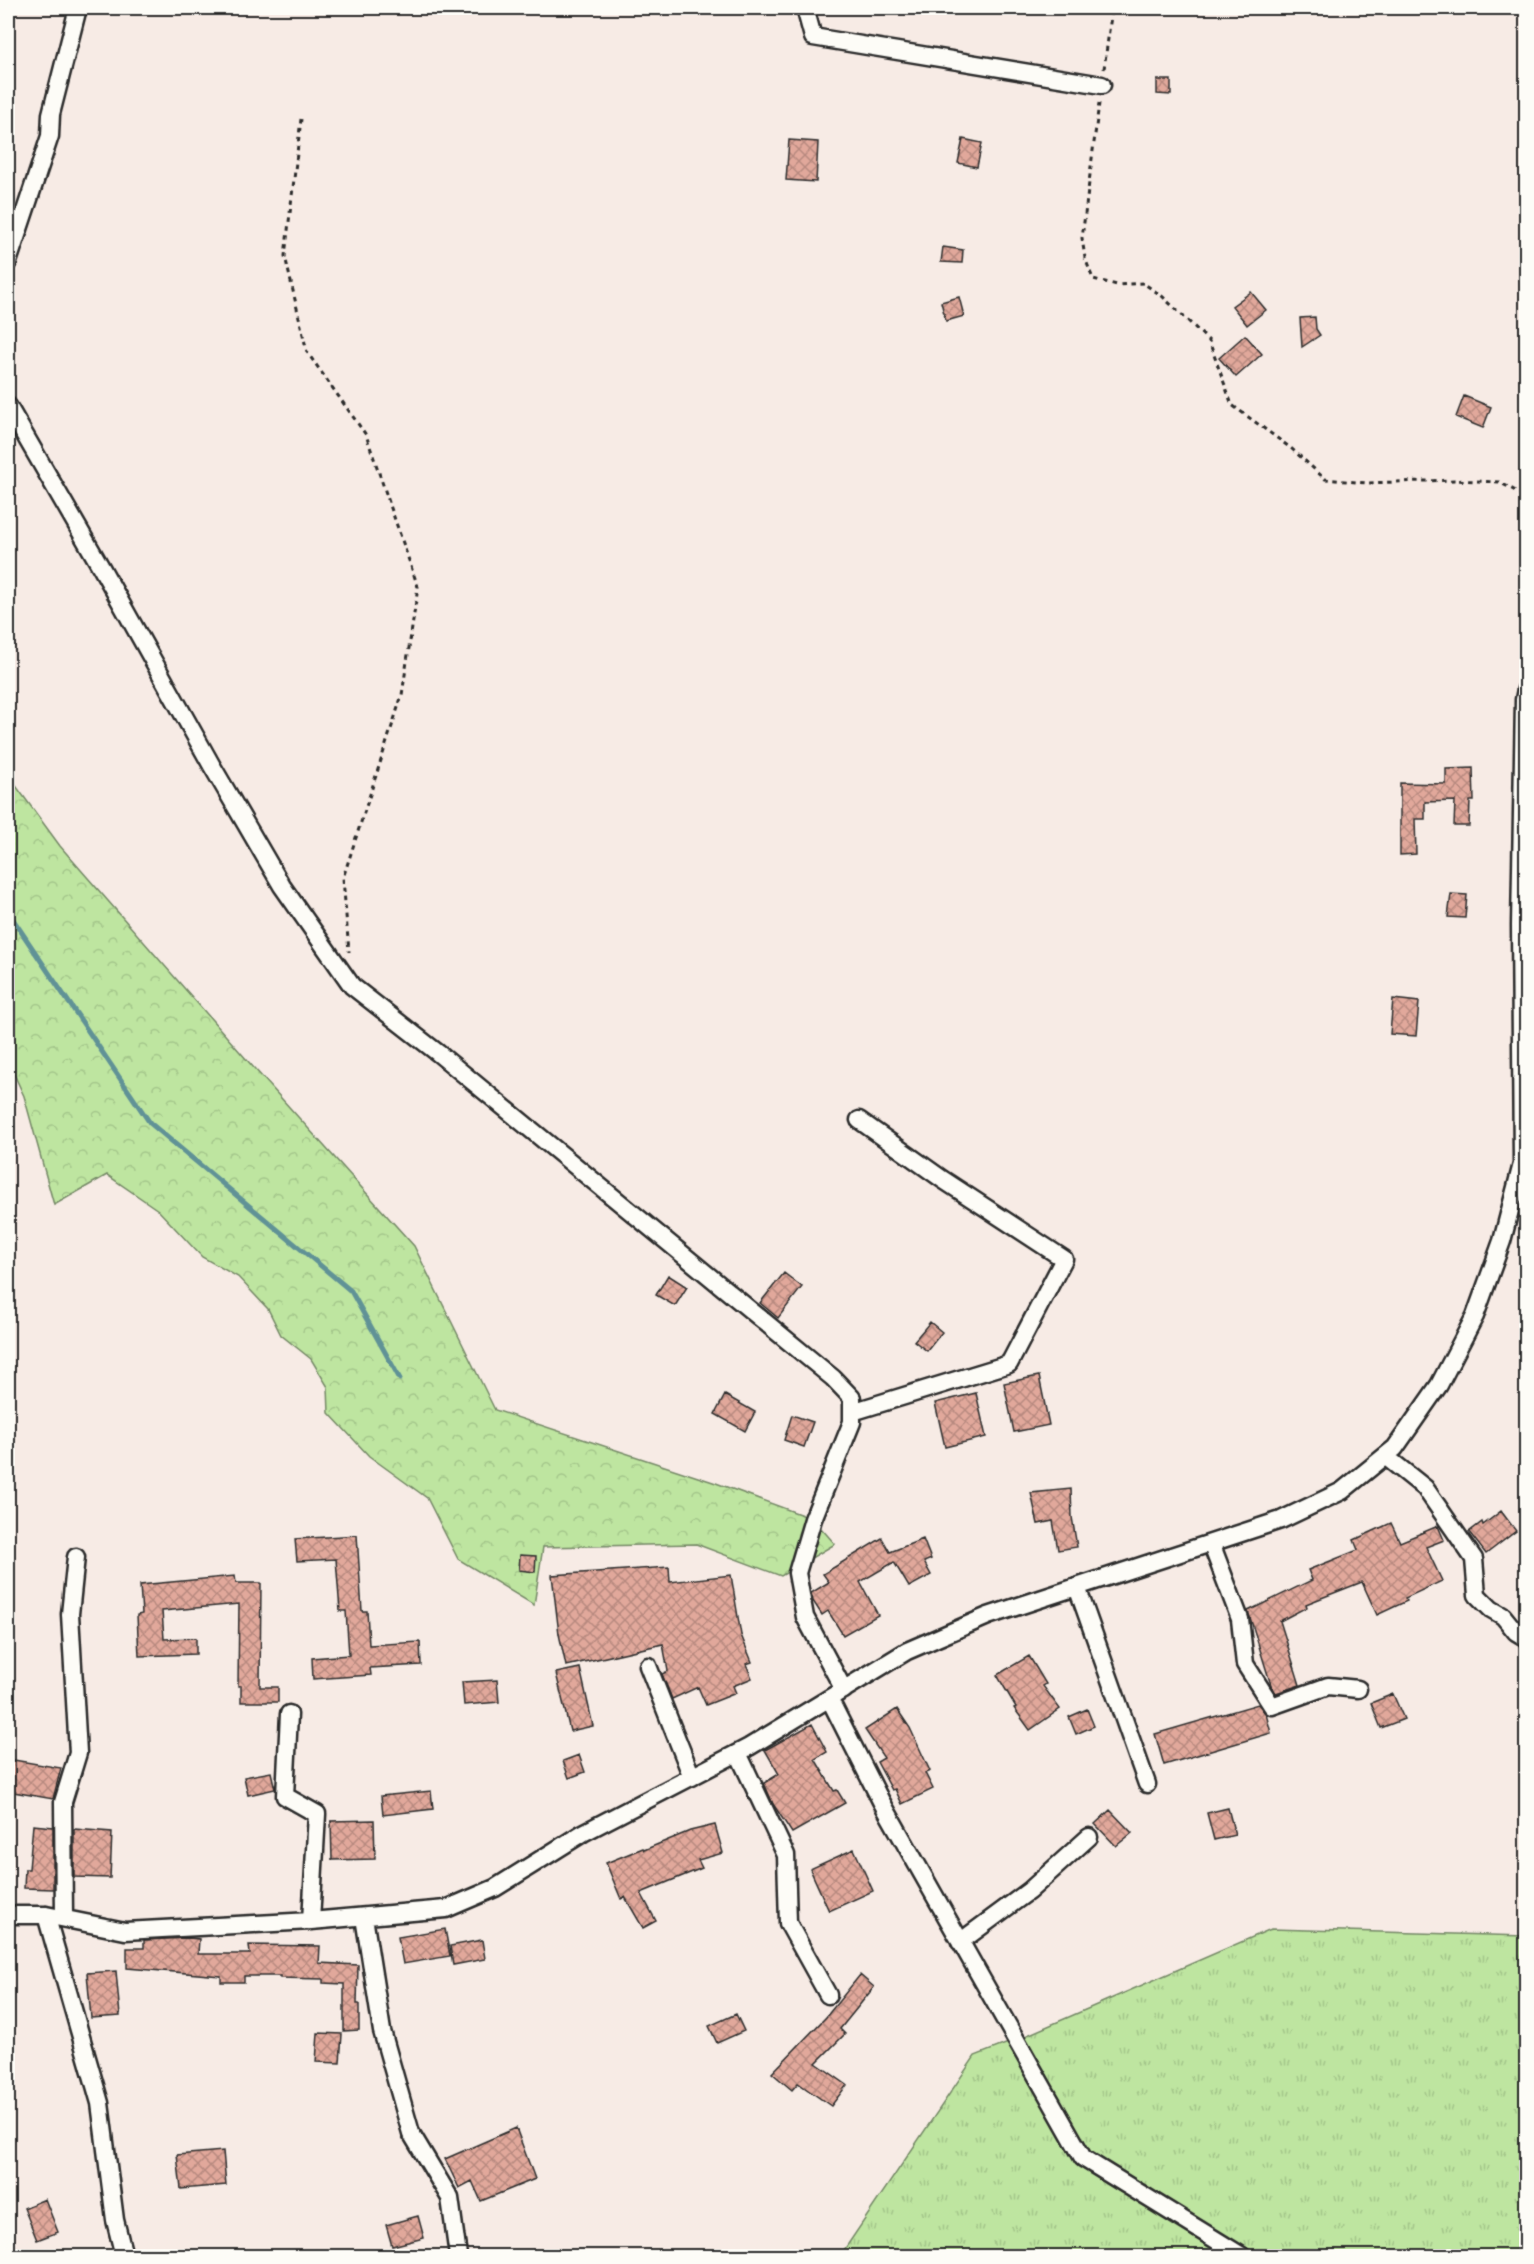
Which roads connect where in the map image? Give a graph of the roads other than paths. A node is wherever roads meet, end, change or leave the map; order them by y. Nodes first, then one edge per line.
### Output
1 (78, 8) edge
2 (805, 8) edge
3 (1102, 85) road end
4 (8, 262) edge
5 (8, 405) edge
6 (1527, 689) edge
7 (1524, 805) edge
8 (859, 1120) dead end
9 (852, 1412) junction
10 (1385, 1455) junction
11 (1211, 1543) junction
12 (76, 1557) dead end
13 (1077, 1587) junction
14 (1527, 1638) edge
15 (648, 1666) dead end
16 (1358, 1689) dead end
17 (844, 1690) junction
18 (830, 1700) junction
19 (289, 1714) dead end
20 (738, 1753) junction
21 (692, 1777) junction
22 (1147, 1784) dead end
23 (1089, 1837) dead end
24 (8, 1915) edge
25 (46, 1915) junction
26 (364, 1917) junction
27 (64, 1918) junction
28 (311, 1922) junction
29 (960, 1941) junction
30 (828, 1995) dead end
31 (124, 2256) edge
32 (458, 2256) edge
33 (1242, 2256) edge

1 - 4 street
2 - 3 street
5 - 9 street
6 - 7 street
7 - 10 street
8 - 9 street
9 - 17 street
10 - 11 street
10 - 14 street
11 - 13 street
11 - 16 street
12 - 27 street
13 - 17 street
13 - 22 street
15 - 21 street
17 - 18 street
18 - 20 street
18 - 29 street
19 - 28 street
20 - 21 street
20 - 30 street
21 - 26 street
23 - 29 street
24 - 25 street
25 - 27 street
25 - 31 street
26 - 28 street
26 - 32 street
27 - 28 street
29 - 33 street

